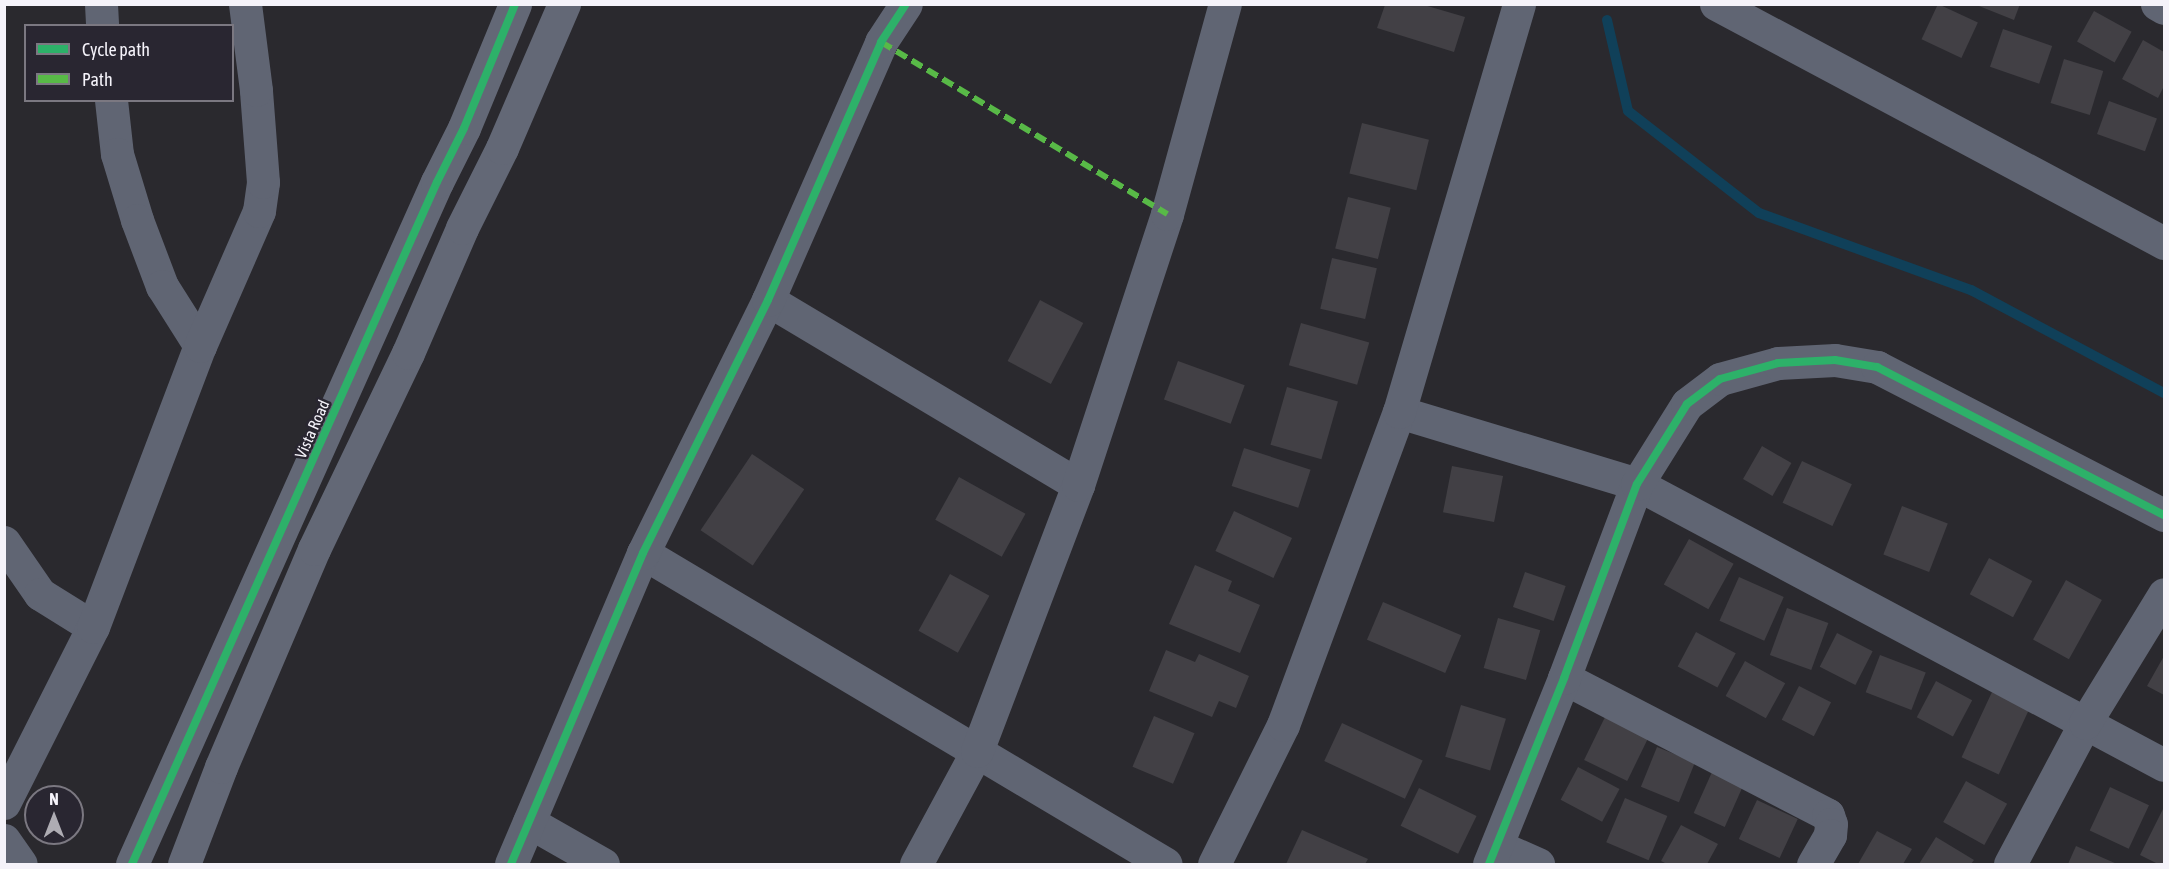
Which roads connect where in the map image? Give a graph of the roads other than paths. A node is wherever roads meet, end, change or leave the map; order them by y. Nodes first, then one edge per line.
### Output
1 (101, 4) edge
2 (245, 4) edge
3 (515, 4) edge
4 (564, 4) edge
5 (906, 4) edge
6 (1225, 4) edge
7 (1519, 4) edge
8 (1716, 4) edge
9 (2157, 4) edge
10 (2164, 8) edge
11 (1756, 15) edge
12 (102, 24) edge
13 (111, 102) edge
14 (464, 128) junction
15 (502, 148) junction
16 (2164, 243) edge
17 (768, 300) junction
18 (368, 336) junction
19 (200, 346) junction
20 (408, 353) junction
21 (1399, 412) junction
22 (1637, 484) junction
23 (1078, 485) junction
24 (2164, 514) edge
25 (280, 536) junction
26 (4, 542) edge
27 (314, 549) junction
28 (643, 553) junction
29 (2164, 594) edge
30 (93, 627) junction
31 (1564, 678) junction
32 (2085, 723) junction
33 (182, 747) junction
34 (977, 752) junction
35 (2164, 765) edge
36 (221, 767) junction
37 (4, 803) edge
38 (529, 822) junction
39 (4, 840) edge
40 (1493, 855) edge
41 (21, 864) edge
42 (132, 864) edge
43 (183, 864) edge
44 (511, 864) edge
45 (603, 864) edge
46 (916, 864) edge
47 (1166, 864) edge
48 (1214, 864) edge
49 (1538, 864) edge
50 (1813, 864) edge
51 (2010, 864) edge

1 - 12 street
2 - 19 street
3 - 14 street, Vista Road
4 - 15 street
5 - 17 street
6 - 23 street
7 - 21 street
8 - 11 street
9 - 10 street
11 - 16 street
13 - 19 street
14 - 15 street
14 - 18 street, Vista Road
15 - 20 street
17 - 23 street
17 - 28 street
18 - 20 street
18 - 25 street, Vista Road
19 - 30 street
20 - 27 street
21 - 22 street
21 - 48 street
22 - 24 street
22 - 31 street
22 - 32 street
23 - 34 street
25 - 27 street
25 - 33 street, Vista Road
26 - 30 street
27 - 36 street
28 - 34 street
28 - 38 street
29 - 32 street
30 - 37 street
31 - 40 street
31 - 50 street
32 - 35 street
32 - 51 street
33 - 36 street
33 - 42 street, Vista Road
34 - 46 street
34 - 47 street
36 - 43 street
38 - 44 street
38 - 45 street
39 - 41 street
40 - 49 street

